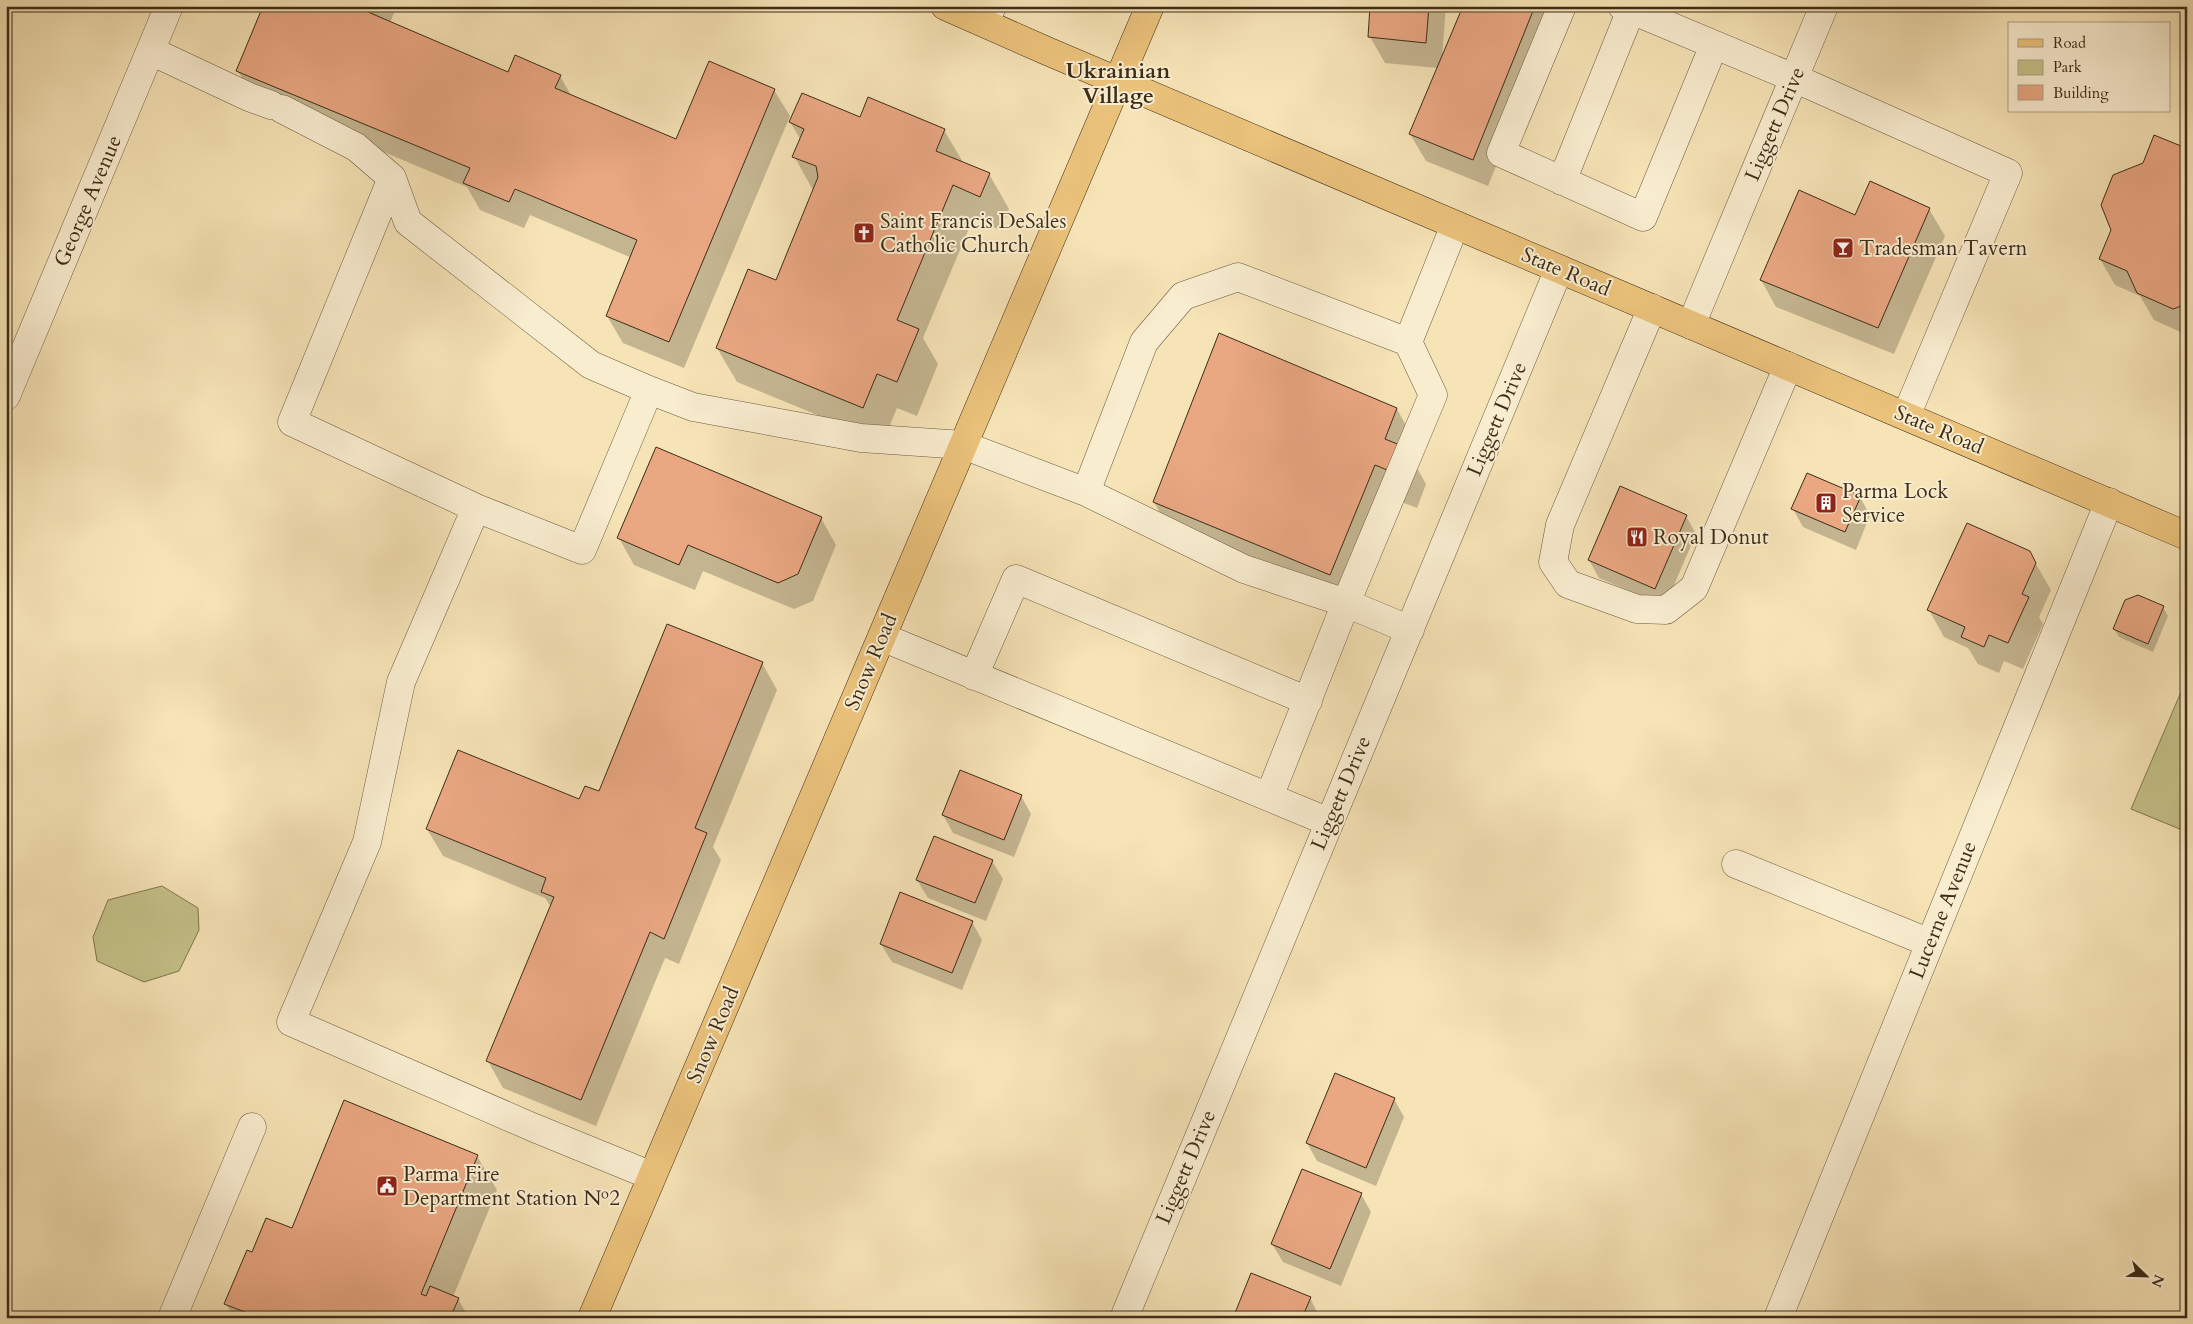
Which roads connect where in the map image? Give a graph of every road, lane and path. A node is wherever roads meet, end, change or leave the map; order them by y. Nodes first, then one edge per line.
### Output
1 (169, 6) edge
2 (945, 6) edge
3 (1150, 6) edge
4 (1562, 6) edge
5 (1824, 6) edge
6 (1627, 8) edge
7 (989, 14) edge
8 (1714, 45) junction
9 (151, 51) junction
10 (1794, 78) junction
11 (1118, 81) junction
12 (392, 178) junction
13 (1562, 181) junction
14 (1455, 225) junction
15 (1559, 269) junction
16 (1652, 308) junction
17 (1691, 325) junction
18 (1408, 342) junction
19 (1788, 366) junction
20 (649, 390) junction
21 (6, 396) edge
22 (1906, 416) junction
23 (963, 445) junction
24 (1086, 492) junction
25 (2109, 502) junction
26 (476, 508) junction
27 (2187, 536) edge
28 (1346, 603) junction
29 (1410, 630) junction
30 (882, 638) junction
31 (974, 676) junction
32 (1308, 700) junction
33 (1269, 797) junction
34 (1330, 822) junction
35 (1736, 864) dead end
36 (1930, 943) junction
37 (252, 1126) dead end
38 (652, 1176) junction
39 (172, 1318) edge
40 (592, 1318) edge
41 (1124, 1318) edge
42 (1778, 1318) edge

1 - 9 street, George Avenue
2 - 7 main road, State Road
3 - 11 main road, Snow Road
4 - 13 street
5 - 10 street, Liggett Drive
6 - 8 street
6 - 13 street
7 - 11 main road, State Road
8 - 10 street
8 - 13 street
9 - 12 street
9 - 21 street, George Avenue
10 - 17 street, Liggett Drive
10 - 22 street
11 - 14 main road, State Road
11 - 23 main road, Snow Road
12 - 20 street
12 - 26 street
14 - 15 main road, State Road
14 - 18 street
15 - 16 main road, State Road
15 - 29 street, Liggett Drive
16 - 17 main road, State Road
16 - 19 street
17 - 19 main road, State Road
18 - 24 street
18 - 28 street
19 - 22 main road, State Road
20 - 23 street
20 - 26 street
22 - 25 main road, State Road
23 - 24 street
23 - 30 main road, Snow Road
24 - 28 street
25 - 27 main road, State Road
25 - 36 street, Lucerne Avenue
26 - 38 street
28 - 29 street
28 - 32 street
29 - 34 street, Liggett Drive
30 - 31 street
30 - 38 main road, Snow Road
31 - 32 street
31 - 33 street
32 - 33 street
33 - 34 street
34 - 41 street, Liggett Drive
35 - 36 street
36 - 42 street, Lucerne Avenue
37 - 39 street
38 - 40 main road, Snow Road

